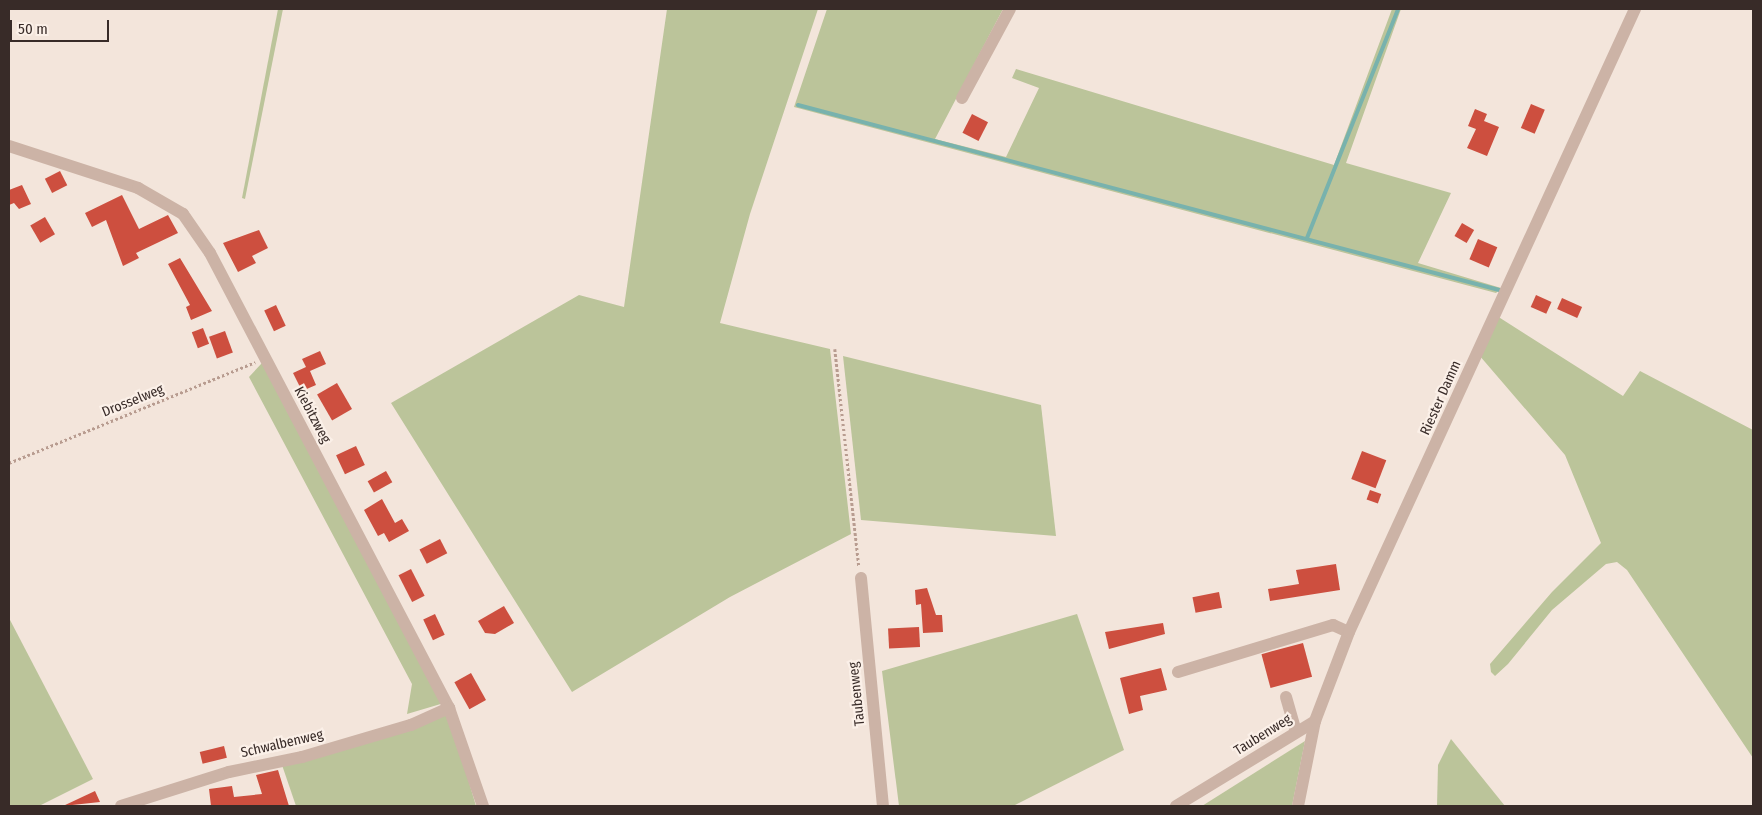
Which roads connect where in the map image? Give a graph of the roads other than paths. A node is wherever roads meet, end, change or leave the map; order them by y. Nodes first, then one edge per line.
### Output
1 (1010, 9) edge
2 (1635, 9) edge
3 (962, 98) dead end
4 (9, 146) edge
5 (861, 578) road end
6 (1349, 632) junction
7 (1178, 672) dead end
8 (1286, 697) dead end
9 (450, 708) junction
10 (1315, 721) junction
11 (1296, 731) junction
12 (121, 806) edge
13 (484, 806) edge
14 (883, 806) edge
15 (1176, 806) edge
16 (1298, 806) edge

1 - 3 street
2 - 6 street, Riester Damm
4 - 9 street, Kiebitzweg
5 - 14 street, Taubenweg
6 - 7 street
6 - 10 street, Riester Damm
8 - 11 street
9 - 12 street, Schwalbenweg
9 - 13 street, Kiebitzweg
10 - 11 street, Taubenweg
10 - 16 street, Riester Damm
11 - 15 street, Taubenweg

